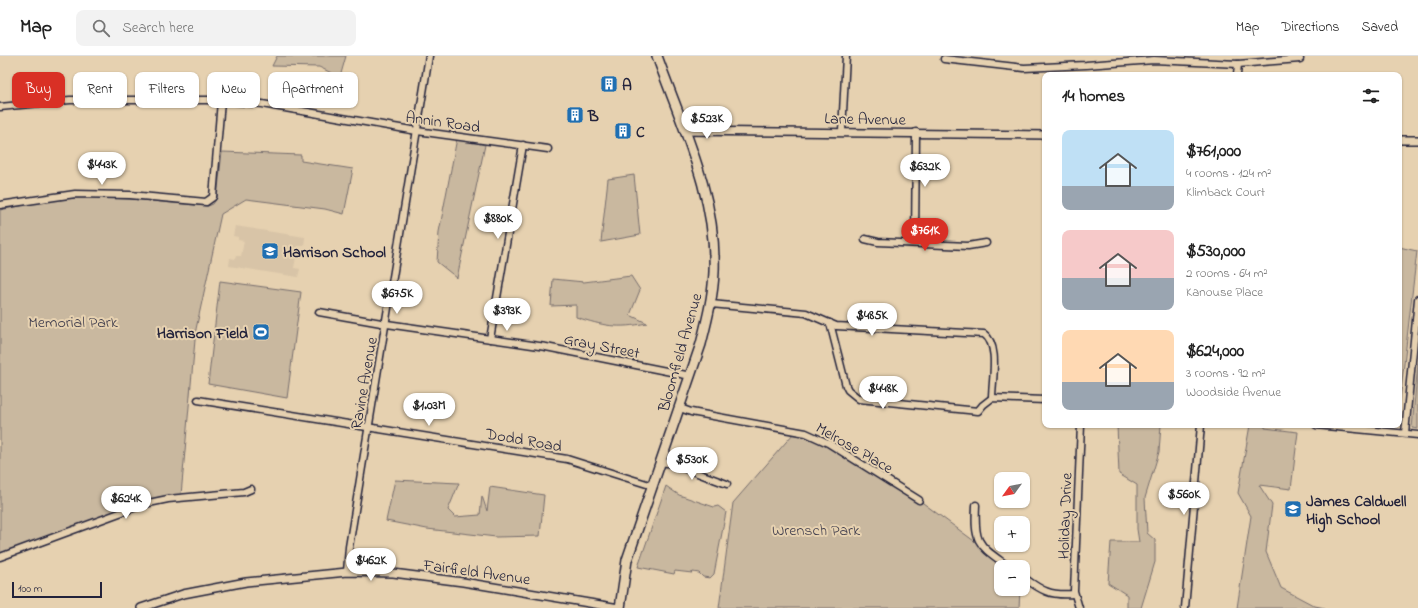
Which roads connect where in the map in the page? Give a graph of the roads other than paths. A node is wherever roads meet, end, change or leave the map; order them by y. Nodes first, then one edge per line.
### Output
1 (430, 56) edge
2 (657, 56) edge
3 (846, 56) edge
4 (944, 59) dead end
5 (1300, 59) dead end
6 (1238, 64) junction
7 (1237, 72) edge
8 (207, 101) edge
9 (260, 104) edge
10 (0, 107) edge
11 (220, 108) edge
12 (417, 130) junction
13 (684, 131) junction
14 (842, 131) junction
15 (916, 132) junction
16 (1042, 135) edge
17 (1402, 140) edge
18 (1418, 140) edge
19 (524, 145) junction
20 (548, 149) dead end
21 (0, 205) edge
22 (865, 239) dead end
23 (986, 242) dead end
24 (915, 243) junction
25 (1418, 299) edge
26 (711, 304) junction
27 (319, 312) dead end
28 (830, 323) junction
29 (387, 324) junction
30 (490, 339) junction
31 (690, 376) junction
32 (992, 398) junction
33 (198, 400) dead end
34 (1042, 400) edge
35 (680, 408) junction
36 (369, 426) junction
37 (1081, 428) edge
38 (1201, 428) edge
39 (1349, 428) edge
40 (1405, 433) junction
41 (1418, 435) edge
42 (661, 462) junction
43 (727, 484) dead end
44 (653, 486) junction
45 (251, 489) dead end
46 (919, 500) dead end
47 (976, 505) dead end
48 (0, 557) edge
49 (999, 560) edge
50 (347, 572) junction
51 (1030, 581) edge
52 (1074, 594) junction
53 (600, 606) edge
54 (141, 608) edge
55 (619, 608) edge
56 (1079, 608) edge
57 (1186, 608) edge

1 - 12 street, Ravine Avenue
2 - 13 main road, Bloomfield Avenue
3 - 14 street
4 - 6 street
5 - 6 street
6 - 7 street
8 - 10 street, Annin Road
9 - 12 street, Annin Road
11 - 21 street
12 - 19 street, Annin Road
12 - 29 street, Ravine Avenue
13 - 14 street, Lane Avenue
13 - 26 main road, Bloomfield Avenue
14 - 15 street, Lane Avenue
15 - 16 street, Lane Avenue
15 - 24 street
17 - 18 street
19 - 20 street, Annin Road
19 - 30 street
22 - 24 street
23 - 24 street
25 - 40 street
26 - 28 street
26 - 31 main road, Bloomfield Avenue
27 - 29 street, Gray Street
28 - 32 street
28 - 32 street
29 - 30 street, Gray Street
29 - 36 street, Ravine Avenue
30 - 31 street, Gray Street
31 - 35 main road, Bloomfield Avenue
32 - 34 street
33 - 36 street, Dodd Road
35 - 42 main road, Bloomfield Avenue
35 - 46 street, Melrose Place
36 - 44 street, Dodd Road
36 - 50 street, Ravine Avenue
37 - 52 street, Holiday Drive
38 - 57 street
39 - 40 street
40 - 41 street
42 - 43 street
42 - 44 main road, Bloomfield Avenue
44 - 55 main road, Bloomfield Avenue
45 - 48 street
47 - 49 street
50 - 53 street, Fairfield Avenue
50 - 54 street, Fairfield Avenue
51 - 52 street
52 - 56 street, Holiday Drive
53 - 55 street, Fairfield Avenue

